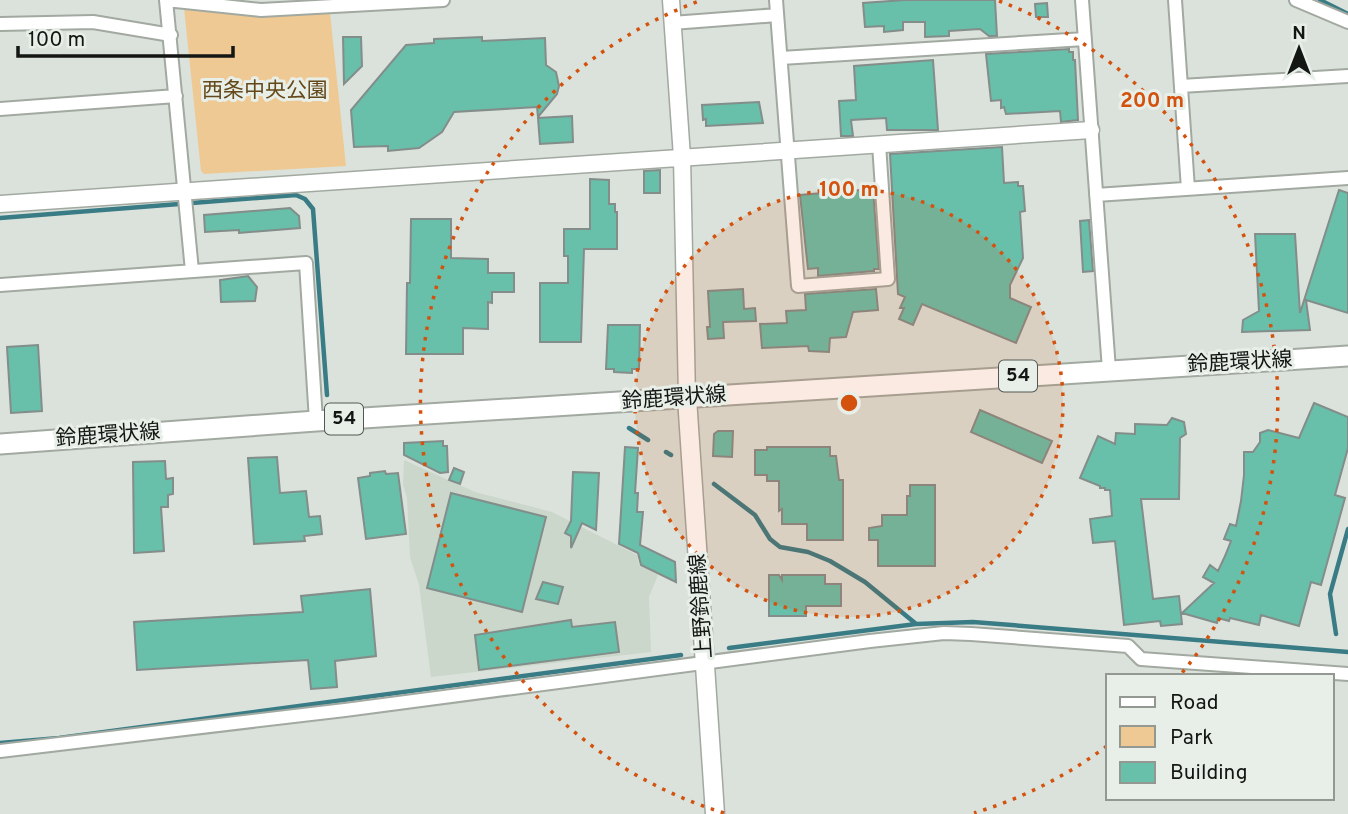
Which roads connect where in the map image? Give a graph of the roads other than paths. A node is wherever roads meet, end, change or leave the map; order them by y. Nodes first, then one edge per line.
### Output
1 (166, 0) edge
2 (443, 0) edge
3 (671, 0) edge
4 (776, 0) edge
5 (1082, 0) edge
6 (1175, 0) edge
7 (1296, 0) edge
8 (260, 5) edge
9 (777, 15) junction
10 (1348, 22) edge
11 (673, 23) junction
12 (0, 24) edge
13 (170, 35) junction
14 (1085, 39) junction
15 (781, 58) junction
16 (1348, 76) edge
17 (1181, 86) junction
18 (176, 96) junction
19 (0, 109) edge
20 (1091, 130) junction
21 (879, 144) junction
22 (788, 149) junction
23 (682, 157) junction
24 (1348, 178) edge
25 (1188, 188) junction
26 (185, 192) junction
27 (1096, 195) junction
28 (0, 204) edge
29 (192, 271) junction
30 (0, 285) edge
31 (1348, 356) edge
32 (1109, 370) junction
33 (687, 398) junction
34 (316, 421) junction
35 (0, 444) edge
36 (706, 663) junction
37 (1348, 674) edge
38 (0, 751) edge
39 (715, 814) edge

1 - 8 street
1 - 13 street
2 - 8 street
3 - 11 street
4 - 9 street
5 - 14 street
6 - 17 street
7 - 10 street
9 - 11 street
9 - 15 street
11 - 23 street
12 - 13 street
13 - 18 street
14 - 15 street
14 - 20 street
15 - 22 street
16 - 17 street
17 - 25 street
18 - 19 street
18 - 26 street
20 - 21 street
20 - 27 street
21 - 22 street
21 - 22 street
22 - 23 street
23 - 26 street
23 - 33 street
24 - 25 street
25 - 27 street
26 - 28 street
26 - 29 street
27 - 32 street
29 - 30 street
29 - 34 street
31 - 32 main road, 鈴鹿環状線 / 54
32 - 33 main road, 鈴鹿環状線 / 54
33 - 34 main road, 鈴鹿環状線 / 54
33 - 36 main road, 上野鈴鹿線
34 - 35 main road, 鈴鹿環状線 / 54
36 - 37 street
36 - 38 street
36 - 39 main road, 上野鈴鹿線

